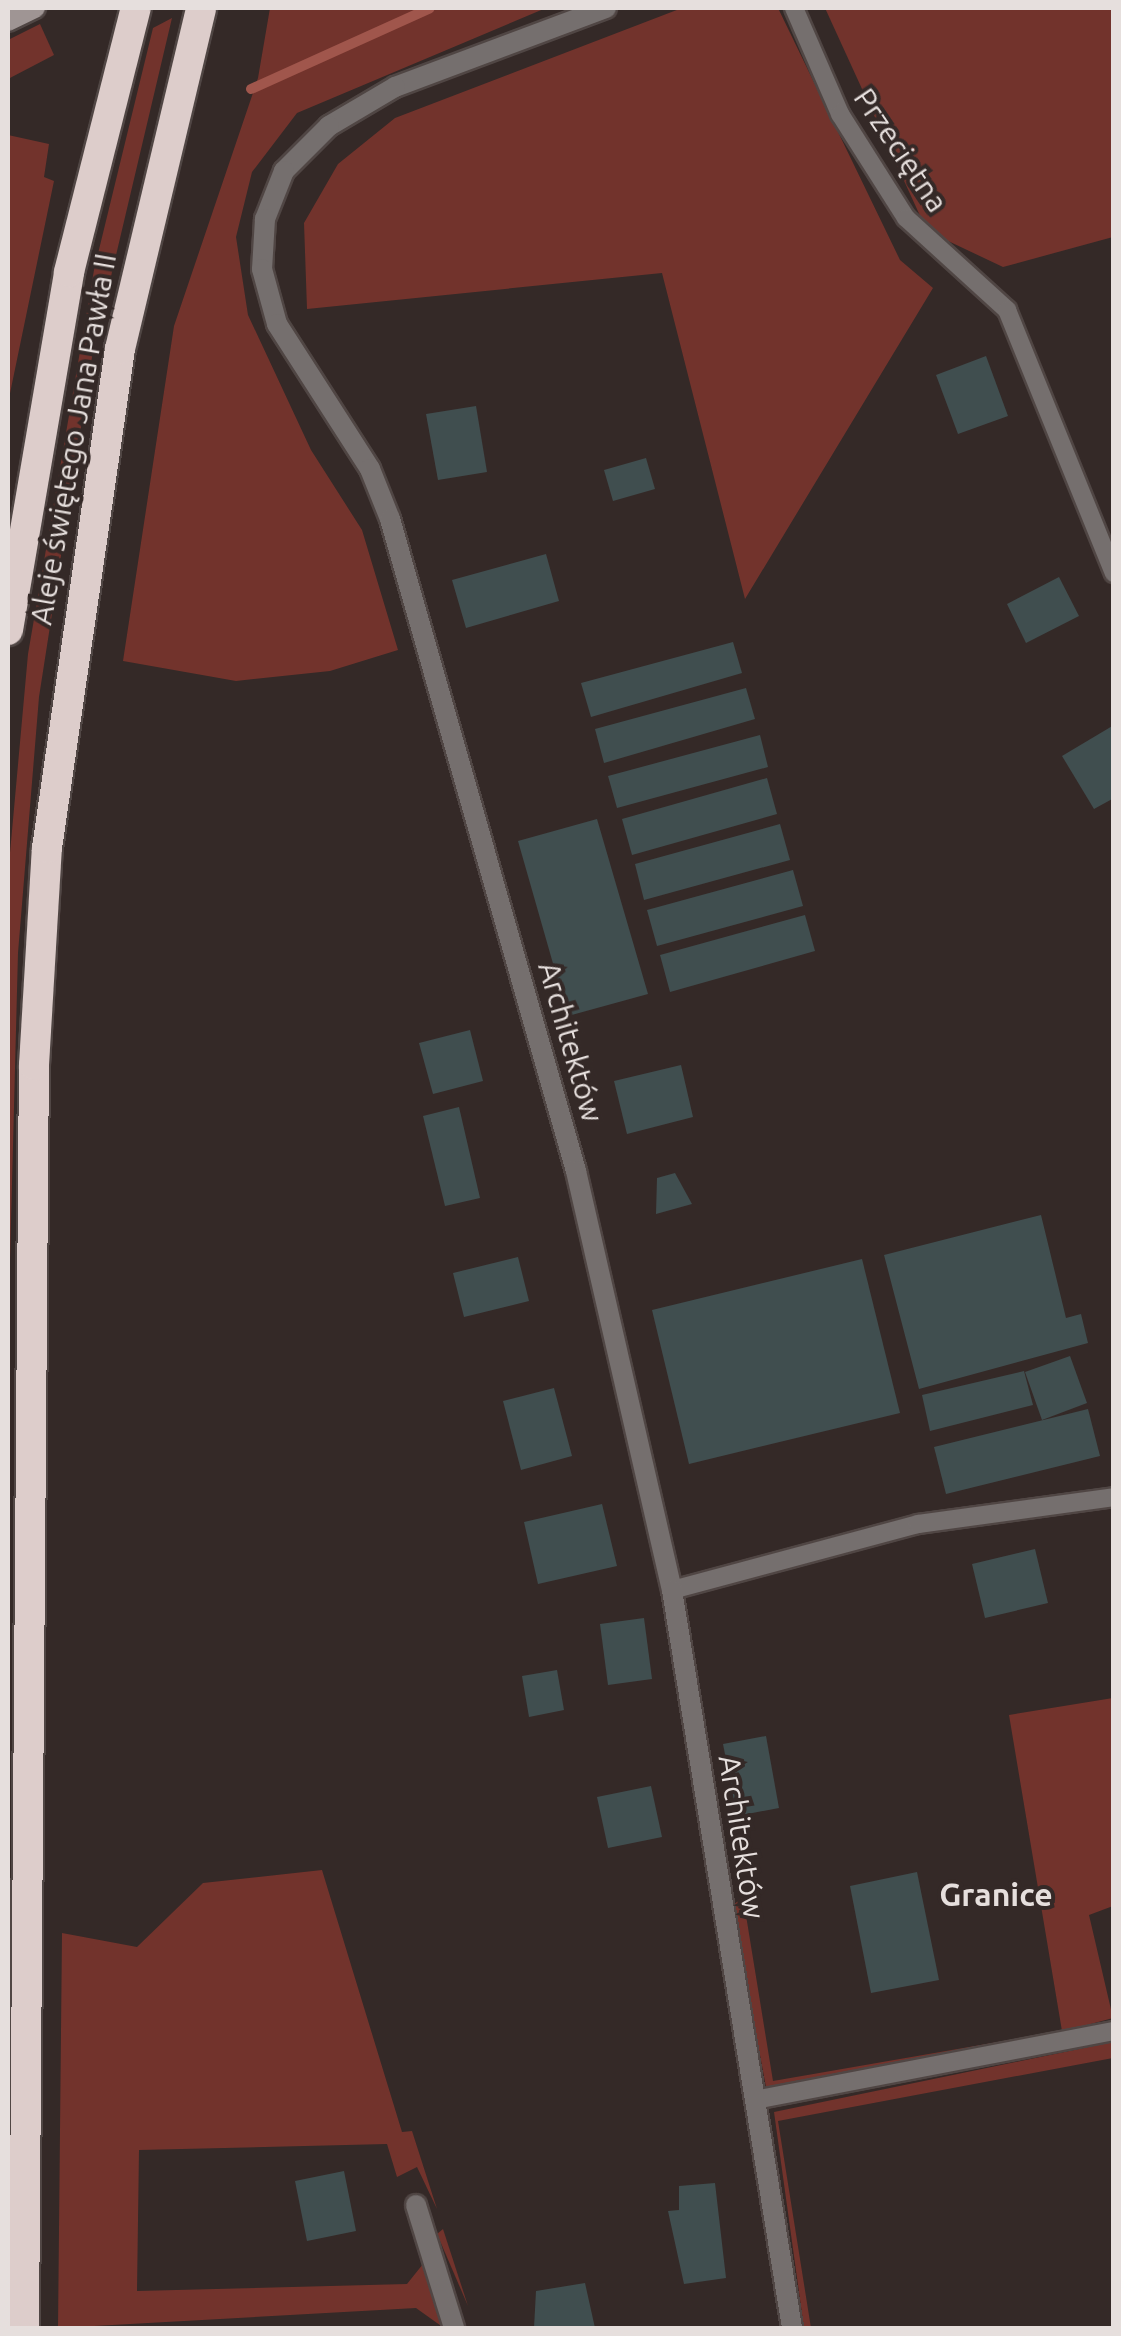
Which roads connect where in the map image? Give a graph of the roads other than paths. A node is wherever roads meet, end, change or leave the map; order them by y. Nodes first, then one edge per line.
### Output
1 (35, 8) edge
2 (136, 8) edge
3 (606, 8) edge
4 (794, 8) edge
5 (201, 10) edge
6 (8, 21) edge
7 (1114, 573) edge
8 (8, 630) edge
9 (1114, 1497) edge
10 (672, 1590) junction
11 (1114, 2031) edge
12 (755, 2100) junction
13 (416, 2204) dead end
14 (24, 2328) edge
15 (454, 2328) edge
16 (792, 2328) edge

1 - 6 main road
2 - 8 highway, Aleje świętego Jana Pawła II
3 - 10 street, Architektów
4 - 7 lane, Przeciętna
5 - 14 highway, Aleje świętego Jana Pawła II
9 - 10 lane
10 - 12 street, Architektów
11 - 12 lane
12 - 16 street, Architektów
13 - 15 street

